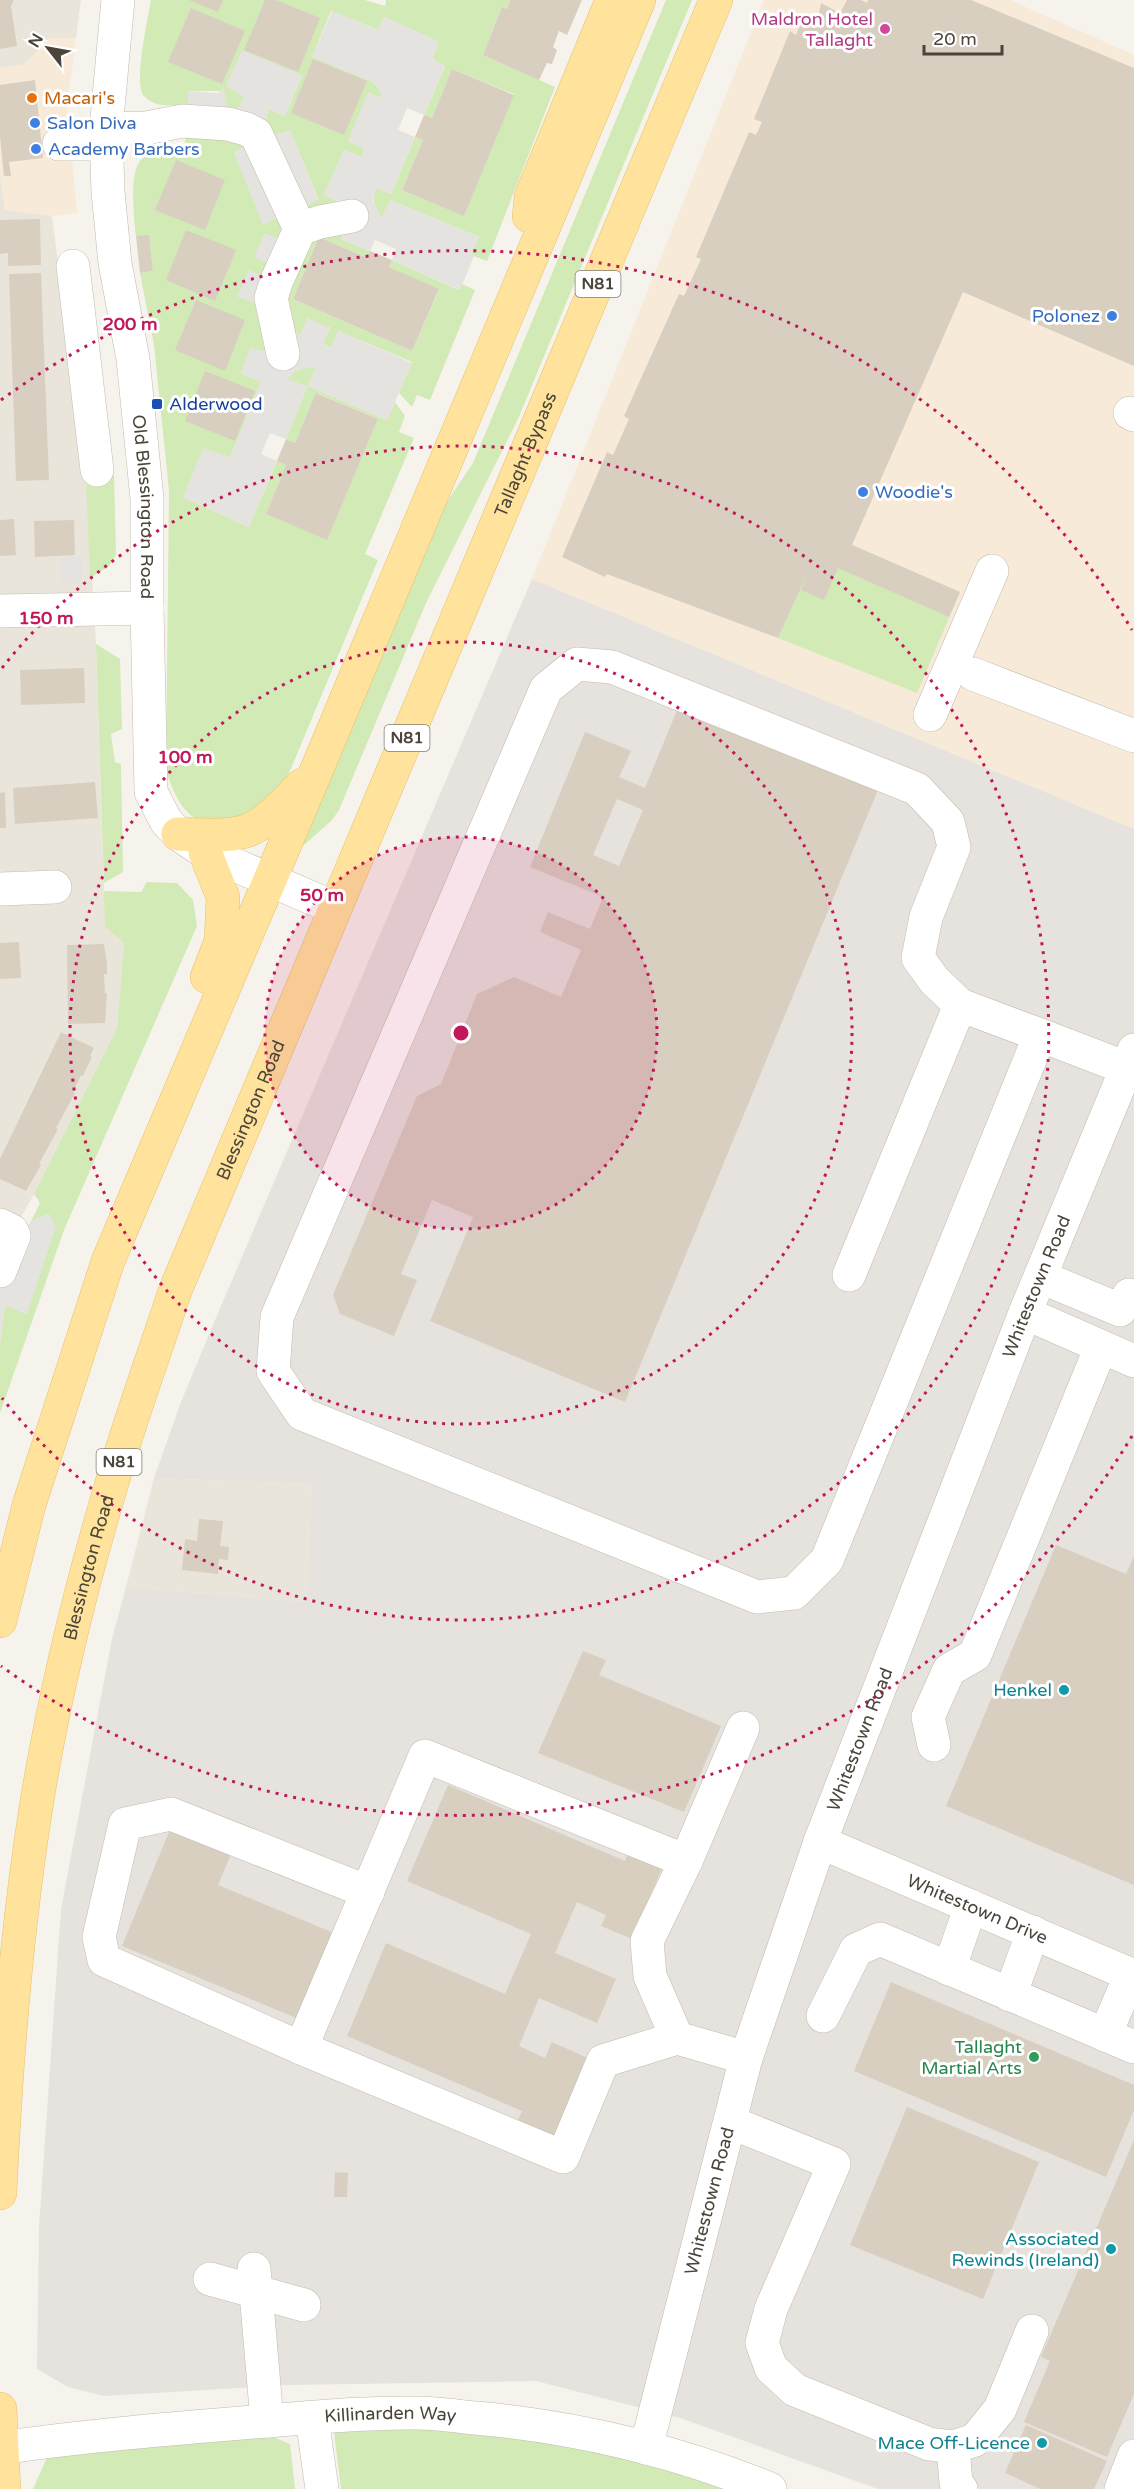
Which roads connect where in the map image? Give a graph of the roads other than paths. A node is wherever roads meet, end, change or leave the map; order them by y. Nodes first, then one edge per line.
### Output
1 (118, 0) edge
2 (612, 0) edge
3 (639, 0) edge
4 (716, 0) edge
5 (106, 136) junction
6 (59, 144) dead end
7 (352, 216) dead end
8 (300, 229) junction
9 (73, 266) dead end
10 (523, 275) junction
11 (283, 354) dead end
12 (133, 359) junction
13 (86, 364) junction
14 (97, 470) dead end
15 (992, 571) dead end
16 (147, 608) junction
17 (0, 611) edge
18 (973, 674) dead end
19 (930, 715) dead end
20 (1134, 736) edge
21 (317, 769) junction
22 (178, 834) junction
23 (205, 852) junction
24 (270, 880) junction
25 (55, 887) dead end
26 (0, 889) edge
27 (335, 908) junction
28 (960, 1005) junction
29 (1040, 1035) junction
30 (1131, 1063) edge
31 (0, 1225) edge
32 (108, 1261) junction
33 (0, 1271) edge
34 (849, 1275) dead end
35 (1041, 1277) junction
36 (1129, 1295) dead end
37 (1025, 1313) junction
38 (1101, 1347) junction
39 (1134, 1361) edge
40 (0, 1621) edge
41 (743, 1728) dead end
42 (934, 1745) dead end
43 (820, 1842) junction
44 (686, 1861) junction
45 (368, 1892) junction
46 (971, 1906) junction
47 (1033, 1932) junction
48 (949, 1969) junction
49 (1132, 1975) edge
50 (1010, 1995) junction
51 (823, 2016) dead end
52 (677, 2038) junction
53 (1120, 2041) edge
54 (301, 2048) junction
55 (746, 2058) junction
56 (730, 2122) junction
57 (0, 2193) edge
58 (210, 2279) dead end
59 (255, 2280) junction
60 (304, 2305) dead end
61 (1032, 2331) dead end
62 (0, 2409) edge
63 (312, 2418) junction
64 (267, 2421) junction
65 (953, 2447) junction
66 (1, 2448) edge
67 (646, 2448) junction
68 (1134, 2456) edge
69 (4, 2489) edge
70 (322, 2489) edge
71 (770, 2489) edge
72 (961, 2489) edge
73 (1121, 2489) edge

1 - 5 street, Old Blessington Road
2 - 10 main road
3 - 10 main road
4 - 27 main road, Tallaght Bypass / N81
5 - 6 street
5 - 8 street
5 - 12 street, Old Blessington Road
7 - 8 street
8 - 11 street
9 - 13 street
10 - 21 main road
12 - 13 street
12 - 16 street, Old Blessington Road
13 - 14 street
15 - 19 street
16 - 17 street
16 - 22 street, Old Blessington Road
18 - 20 street
21 - 22 main road
21 - 24 main road
22 - 23 street, Old Blessington Road
23 - 24 street, Old Blessington Road
23 - 32 main road
24 - 27 street, Old Blessington Road
24 - 32 main road
25 - 26 street
27 - 57 main road, Blessington Road / N81
28 - 29 street
28 - 29 street
28 - 34 street
29 - 30 street
30 - 35 street, Whitestown Road
31 - 33 street
32 - 40 main road
35 - 36 street
35 - 37 street, Whitestown Road
37 - 38 street
37 - 43 street, Whitestown Road
38 - 39 street
38 - 42 street
41 - 44 street
43 - 46 street, Whitestown Drive
43 - 55 street, Whitestown Road
44 - 45 street
44 - 52 street
45 - 54 street
45 - 54 street
46 - 47 street, Whitestown Drive
46 - 48 street
47 - 49 street, Whitestown Drive
47 - 50 street
48 - 50 street
48 - 51 street
49 - 53 street
50 - 53 street
52 - 54 street
52 - 55 street
55 - 56 street, Whitestown Road
56 - 65 street
56 - 67 street, Whitestown Road
58 - 59 street
59 - 60 street
59 - 64 street
61 - 65 street
62 - 66 main road
63 - 64 street, Killinarden Way
63 - 67 street, Killinarden Way
63 - 70 street
64 - 66 street, Killinarden Way
65 - 72 street
66 - 69 main road
67 - 71 street, Killinarden Way
68 - 73 street

